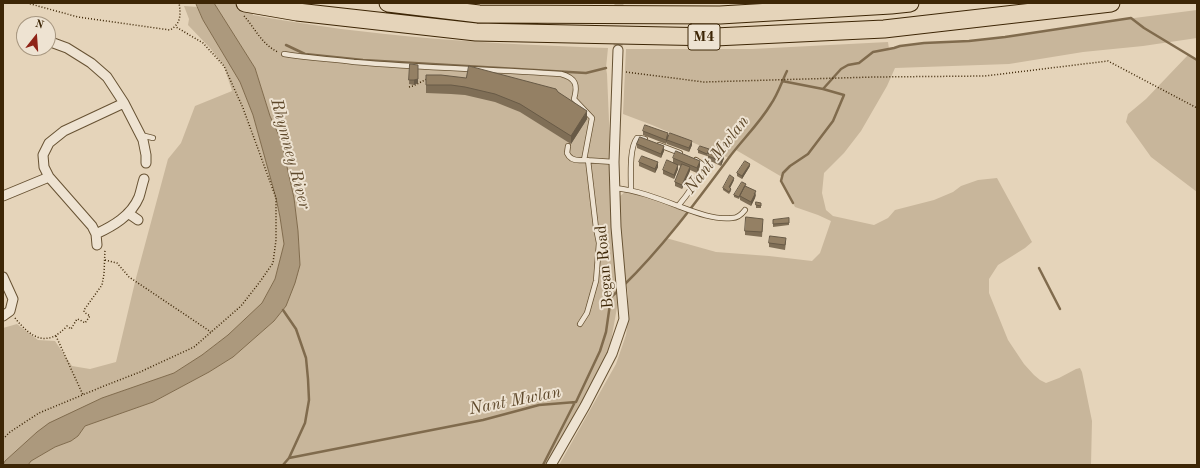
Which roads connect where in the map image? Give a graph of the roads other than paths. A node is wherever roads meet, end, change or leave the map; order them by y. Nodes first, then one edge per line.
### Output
1 (388, 3) edge
2 (910, 3) edge
3 (1111, 3) edge
4 (244, 9) edge
5 (56, 44) edge
6 (618, 50) tunnel mouth
7 (284, 54) road end
8 (124, 103) junction
9 (141, 136) junction
10 (153, 138) dead end
11 (568, 146) dead end
12 (686, 156) edge
13 (692, 158) edge
14 (586, 160) junction
15 (614, 162) junction
16 (146, 163) dead end
17 (49, 177) junction
18 (144, 179) dead end
19 (615, 188) junction
20 (631, 190) junction
21 (3, 196) edge
22 (678, 206) junction
23 (746, 210) dead end
24 (128, 213) junction
25 (138, 220) dead end
26 (96, 234) junction
27 (98, 245) road end
28 (3, 276) edge
29 (3, 316) edge
30 (580, 324) dead end
31 (551, 465) edge

1 - 2 highway, M4
3 - 4 highway, M4
5 - 8 street
6 - 15 street, Began Road
7 - 14 lane
8 - 9 street
8 - 17 street
9 - 10 lane
9 - 16 street
11 - 14 lane
12 - 20 lane
13 - 22 lane
14 - 15 lane
14 - 30 lane
15 - 19 street, Began Road
17 - 21 street
17 - 26 street
18 - 24 street
19 - 20 lane
19 - 31 street, Began Road
20 - 22 lane
22 - 23 lane
24 - 25 street
24 - 26 street
26 - 27 street
28 - 29 street

